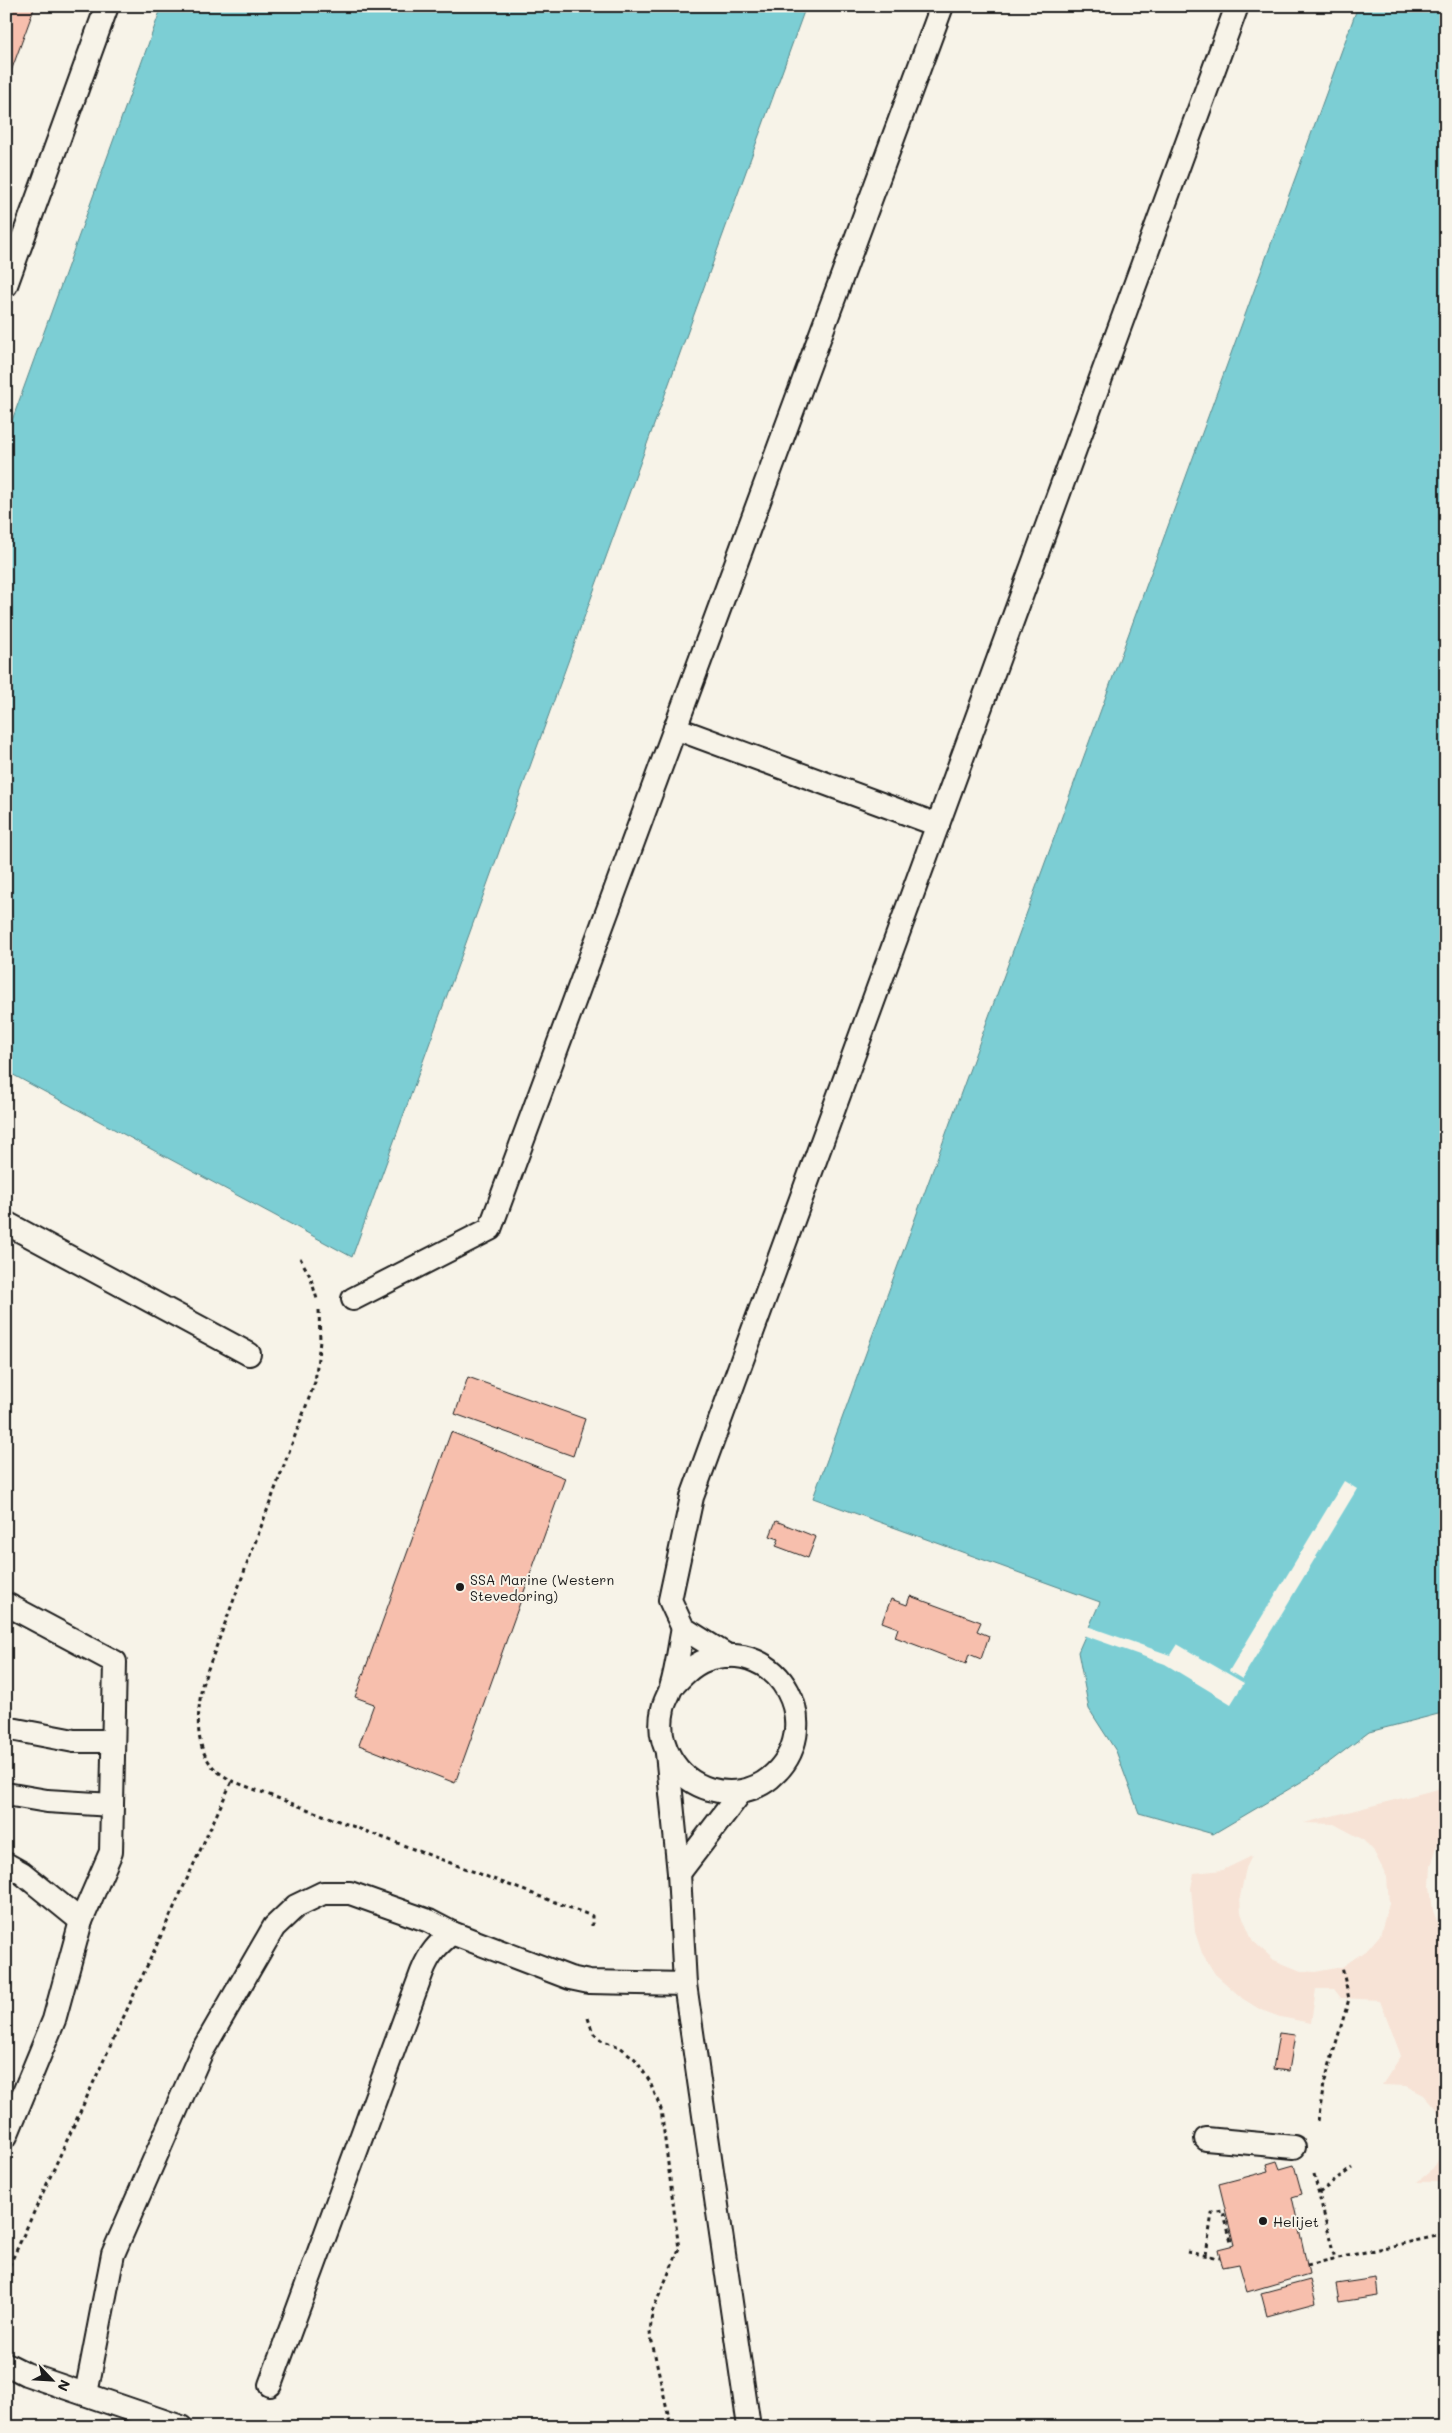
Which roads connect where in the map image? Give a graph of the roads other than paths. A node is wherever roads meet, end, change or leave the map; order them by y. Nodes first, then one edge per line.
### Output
1 (107, 6) edge
2 (942, 6) edge
3 (1237, 6) edge
4 (6, 285) edge
5 (675, 728) junction
6 (938, 825) junction
7 (6, 1223) edge
8 (354, 1299) dead end
9 (249, 1354) dead end
10 (6, 1604) edge
11 (683, 1628) junction
12 (728, 1656) junction
13 (671, 1688) junction
14 (6, 1728) edge
15 (113, 1742) junction
16 (667, 1753) junction
17 (741, 1792) junction
18 (6, 1794) edge
19 (112, 1804) junction
20 (6, 1864) edge
21 (679, 1873) junction
22 (81, 1921) junction
23 (452, 1934) junction
24 (685, 1984) junction
25 (6, 2136) edge
26 (1206, 2139) dead end
27 (1294, 2147) dead end
28 (6, 2364) edge
29 (270, 2385) dead end
30 (86, 2394) junction
31 (180, 2427) edge
32 (749, 2427) edge

1 - 4 lane
2 - 5 lane
3 - 6 lane
5 - 6 lane
5 - 8 lane
6 - 11 lane
7 - 9 lane
10 - 15 lane
11 - 12 lane
11 - 13 lane
12 - 13 lane
12 - 17 lane
13 - 16 lane
14 - 15 lane
15 - 19 lane
16 - 17 lane
16 - 21 lane
17 - 21 lane
18 - 19 lane
19 - 22 lane
20 - 22 lane
21 - 24 lane
22 - 25 lane
23 - 24 lane
23 - 29 lane
23 - 30 lane
24 - 32 lane
26 - 27 lane
28 - 30 lane
30 - 31 lane

